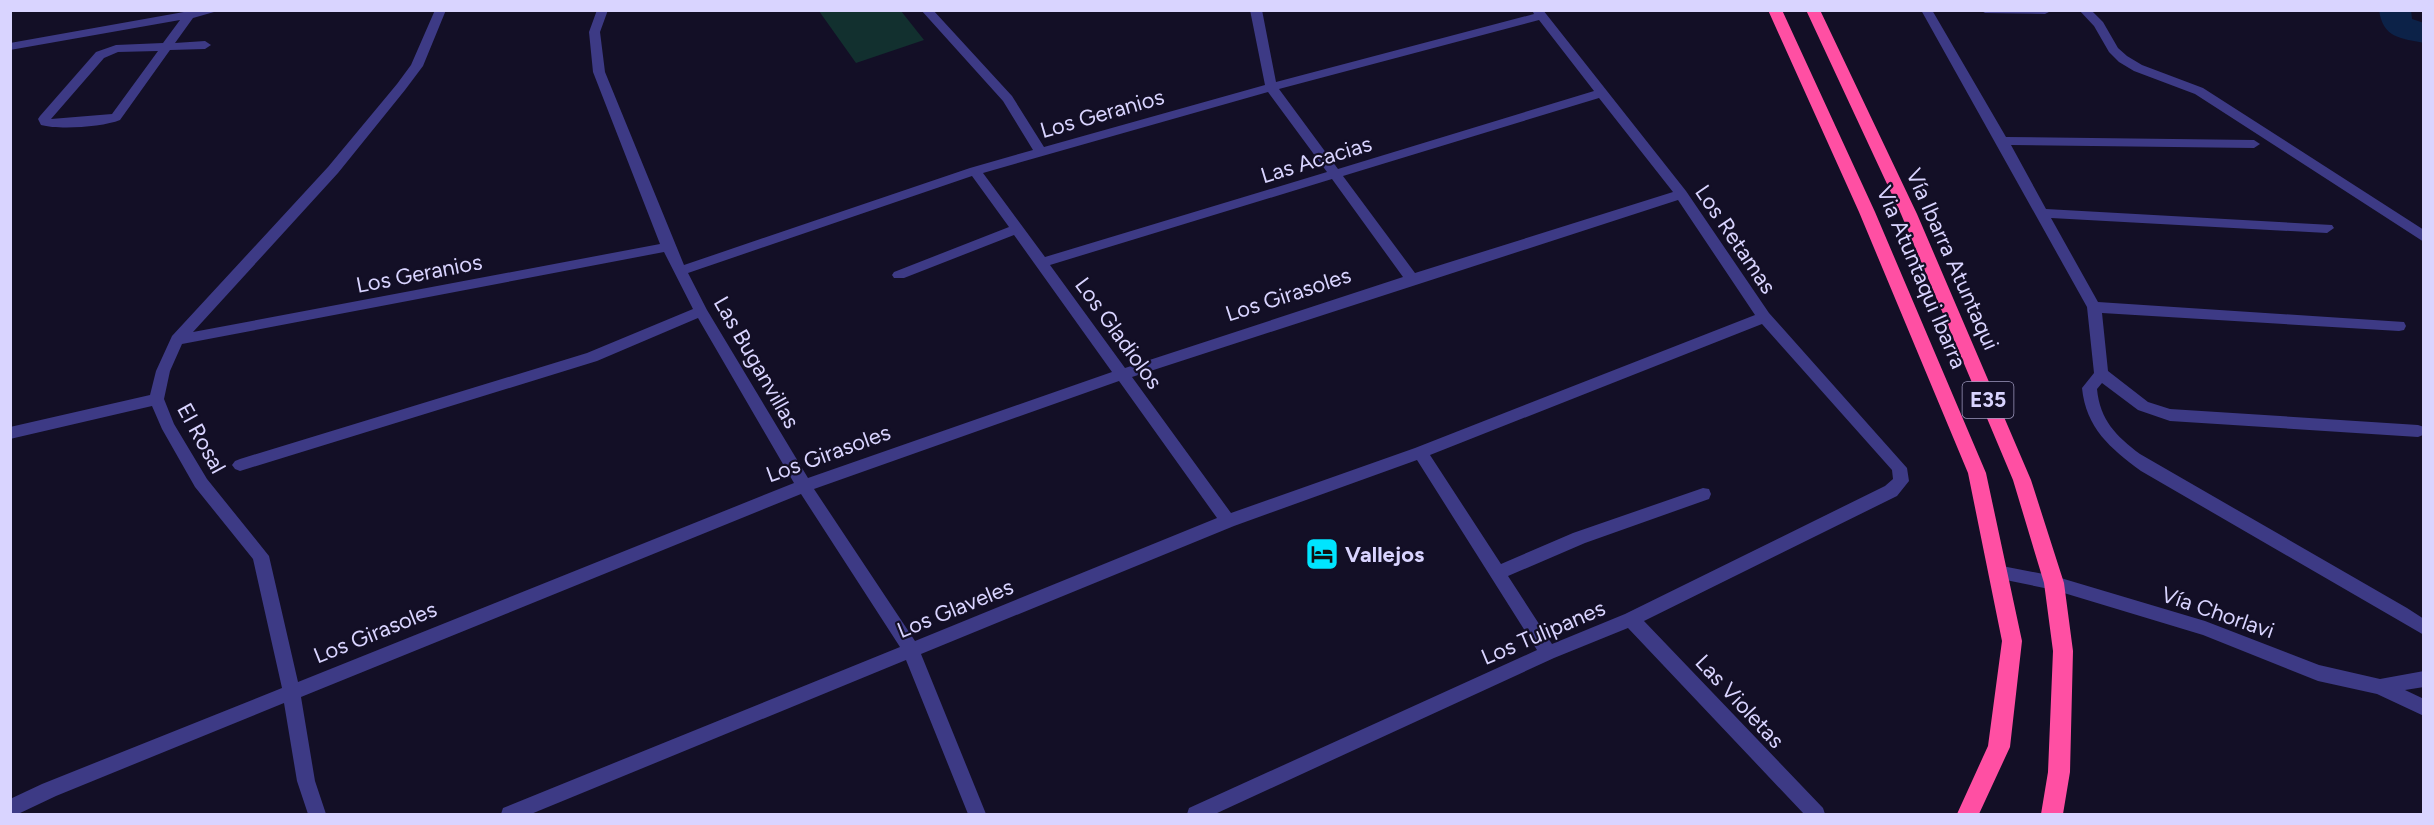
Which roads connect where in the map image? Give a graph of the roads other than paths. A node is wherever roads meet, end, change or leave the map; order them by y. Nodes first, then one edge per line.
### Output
1 (216, 10) edge
2 (441, 10) edge
3 (603, 10) edge
4 (926, 10) edge
5 (1256, 10) edge
6 (1813, 10) edge
7 (1926, 10) edge
8 (1985, 10) edge
9 (2084, 10) edge
10 (2044, 11) edge
11 (1773, 12) edge
12 (1539, 13) edge
13 (189, 15) junction
14 (205, 45) dead end
15 (10, 47) edge
16 (168, 48) junction
17 (1271, 87) junction
18 (1602, 93) junction
19 (2002, 141) junction
20 (2254, 144) dead end
21 (1040, 152) junction
22 (975, 171) junction
23 (1335, 176) junction
24 (1681, 194) junction
25 (2043, 213) junction
26 (2327, 228) dead end
27 (1018, 229) junction
28 (2424, 237) edge
29 (668, 247) junction
30 (1042, 263) junction
31 (680, 272) junction
32 (899, 275) dead end
33 (1412, 279) junction
34 (2094, 307) junction
35 (701, 311) junction
36 (1764, 317) junction
37 (2399, 326) dead end
38 (177, 340) junction
39 (1123, 374) junction
40 (2101, 375) junction
41 (158, 399) junction
42 (2418, 431) dead end
43 (10, 433) edge
44 (1420, 452) junction
45 (240, 465) dead end
46 (1901, 482) joint
47 (804, 486) junction
48 (1703, 494) dead end
49 (1228, 521) junction
50 (1997, 572) junction
51 (1497, 573) junction
52 (2054, 583) junction
53 (1631, 619) junction
54 (2424, 628) edge
55 (911, 650) junction
56 (1548, 653) junction
57 (2424, 679) edge
58 (2380, 687) junction
59 (291, 691) junction
60 (2424, 708) edge
61 (10, 809) edge
62 (317, 814) edge
63 (510, 814) edge
64 (977, 814) edge
65 (1196, 814) edge
66 (1816, 814) edge
67 (1968, 814) edge
68 (2052, 814) edge

1 - 13 street
2 - 38 street, El Rosal
3 - 29 street, Las Buganvillas
4 - 21 street
5 - 17 street
6 - 52 highway, Vía Ibarra Atuntaqui / E35
7 - 19 street
8 - 10 street
9 - 28 street
11 - 50 highway, Via Atuntaqui Ibarra / E35
12 - 17 street, Los Geranios
12 - 18 street, Los Retamas
13 - 15 street
13 - 16 street
14 - 16 street
16 - 16 street
17 - 21 street, Los Geranios
17 - 23 street
18 - 23 street, Las Acacias
18 - 24 street, Los Retamas
19 - 20 street
19 - 25 street
21 - 22 street, Los Geranios
22 - 27 street, Los Gladiolos
22 - 31 street, Los Geranios
23 - 30 street, Las Acacias
23 - 33 street
24 - 33 street, Los Girasoles
24 - 36 street, Los Retamas
25 - 26 street
25 - 34 street
27 - 30 street, Los Gladiolos
27 - 32 street
29 - 31 street, Las Buganvillas
29 - 38 street, Los Geranios
30 - 39 street, Los Gladiolos
31 - 35 street, Las Buganvillas
33 - 39 street, Los Girasoles
34 - 37 street
34 - 40 street
35 - 45 street
35 - 47 street, Las Buganvillas
36 - 44 street, Los Glaveles
36 - 46 street, Los Retamas
38 - 41 street, El Rosal
39 - 47 street, Los Girasoles
39 - 49 street, Los Gladiolos
40 - 42 street
40 - 54 street
41 - 43 street
41 - 59 street, El Rosal
44 - 49 street, Los Glaveles
44 - 51 street
46 - 53 street, Los Tulipanes
47 - 55 street, Las Buganvillas
47 - 59 street, Los Girasoles
48 - 51 street
49 - 55 street, Los Glaveles
50 - 52 street, Vía Chorlavi
50 - 67 highway, Via Atuntaqui Ibarra / E35
51 - 56 street
52 - 58 street, Vía Chorlavi
52 - 68 highway, Vía Ibarra Atuntaqui / E35
53 - 56 street, Los Tulipanes
53 - 66 street, Las Violetas
55 - 63 street, Los Glaveles
55 - 64 street, Las Buganvillas
56 - 65 street, Los Tulipanes
57 - 58 street, Vía Chorlavi
58 - 60 street
59 - 61 street, Los Girasoles
59 - 62 street, El Rosal

